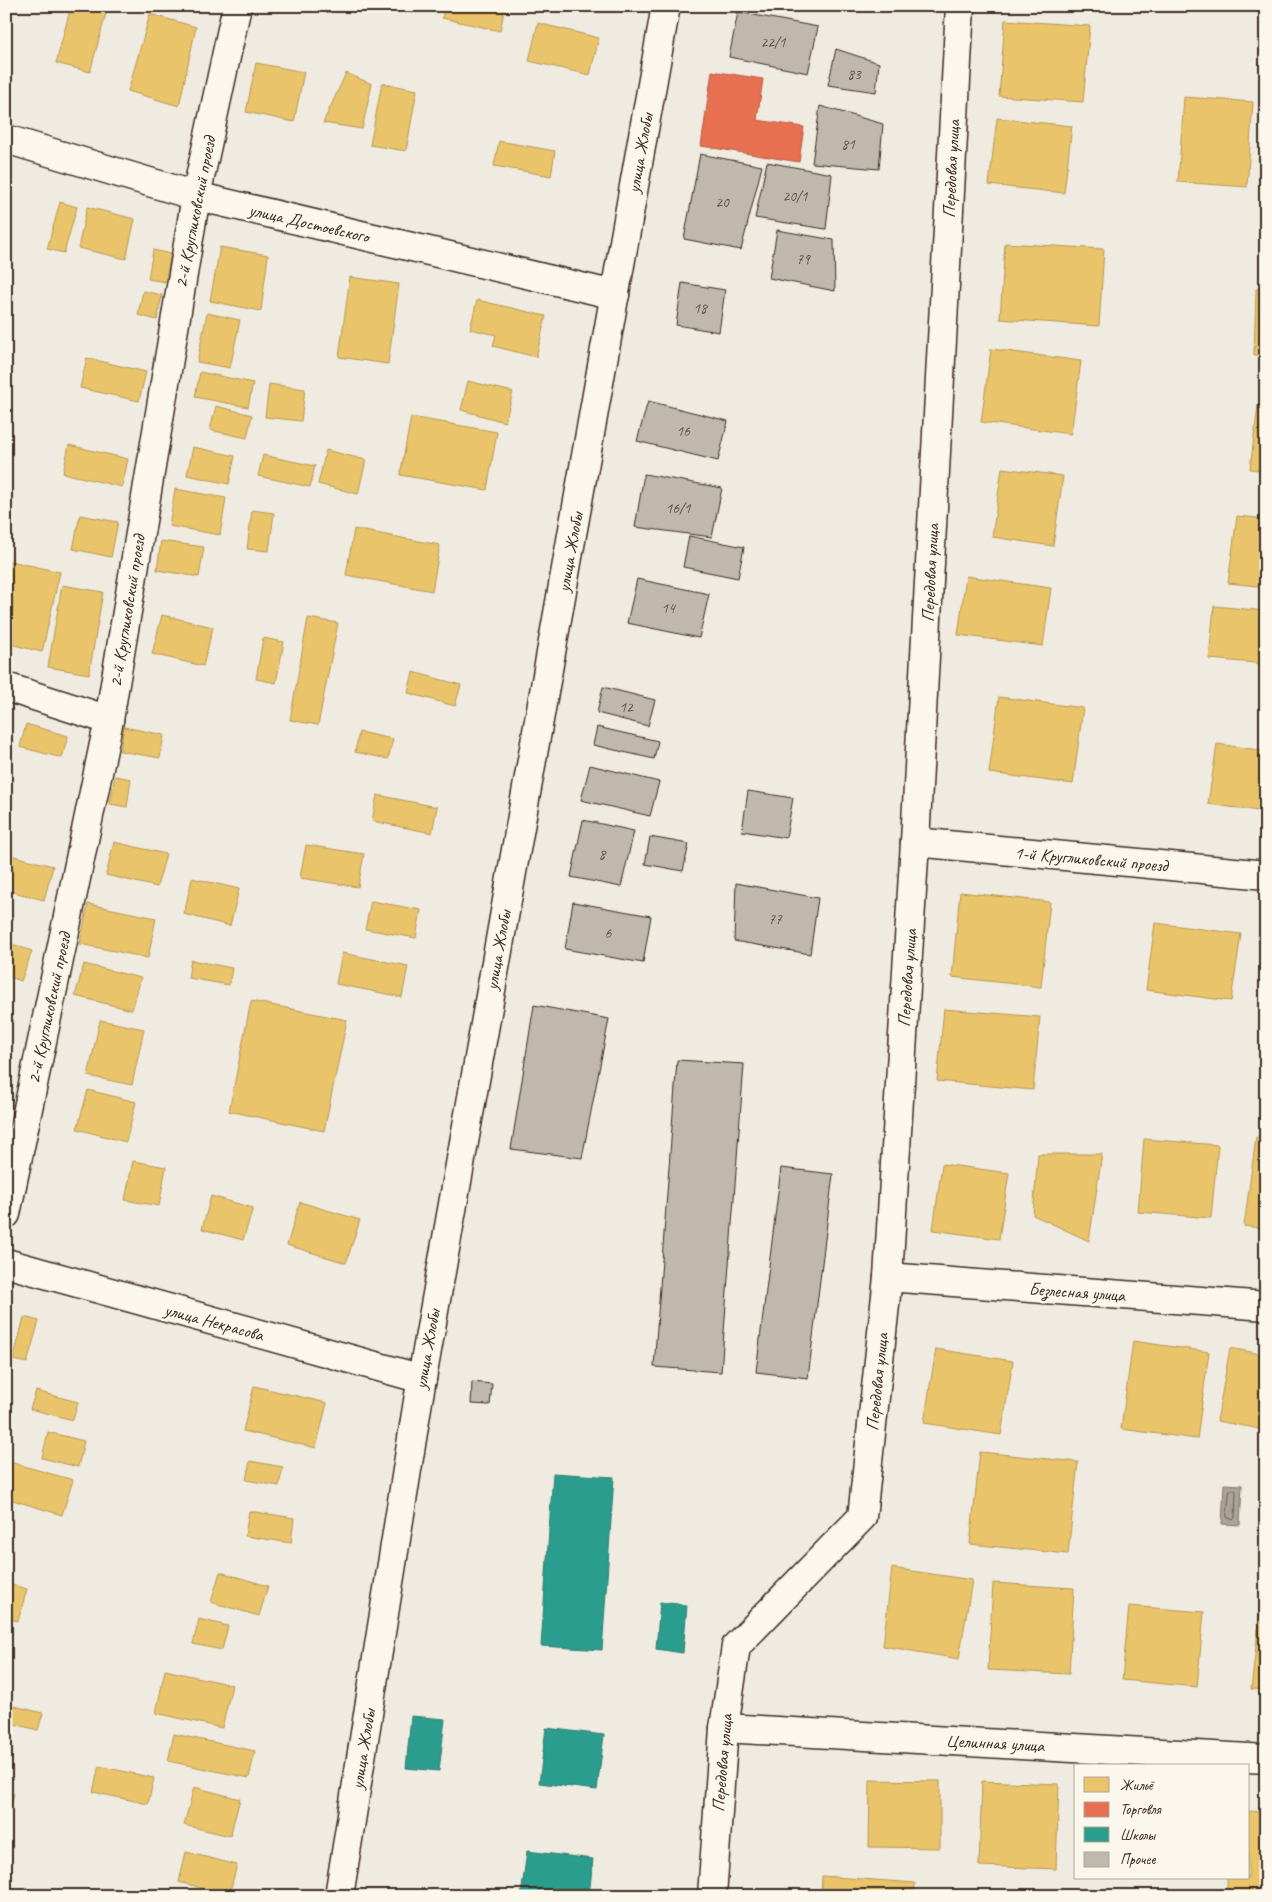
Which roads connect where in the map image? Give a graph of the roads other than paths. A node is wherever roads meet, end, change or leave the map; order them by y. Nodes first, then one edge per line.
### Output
1 (236, 6) edge
2 (666, 6) edge
3 (960, 6) edge
4 (6, 139) edge
5 (196, 196) junction
6 (615, 295) junction
7 (6, 687) edge
8 (109, 720) junction
9 (915, 842) junction
10 (1266, 875) edge
11 (6, 1214) edge
12 (6, 1263) edge
13 (888, 1277) junction
14 (1266, 1306) edge
15 (422, 1379) junction
16 (724, 1728) junction
17 (1266, 1759) edge
18 (339, 1896) edge
19 (712, 1896) edge

1 - 5 street, 2-й Кругликовский проезд
2 - 6 street, улица Жлобы
3 - 9 street, Передовая улица
4 - 5 street, улица Достоевского
5 - 6 street, улица Достоевского
5 - 8 street, 2-й Кругликовский проезд
6 - 15 street, улица Жлобы
7 - 8 street
8 - 11 street, 2-й Кругликовский проезд
9 - 10 street, 1-й Кругликовский проезд
9 - 13 street, Передовая улица
12 - 15 street, улица Некрасова
13 - 14 street, Безлесная улица
13 - 16 street, Передовая улица
15 - 18 street, улица Жлобы
16 - 17 street, Целинная улица
16 - 19 street, Передовая улица

